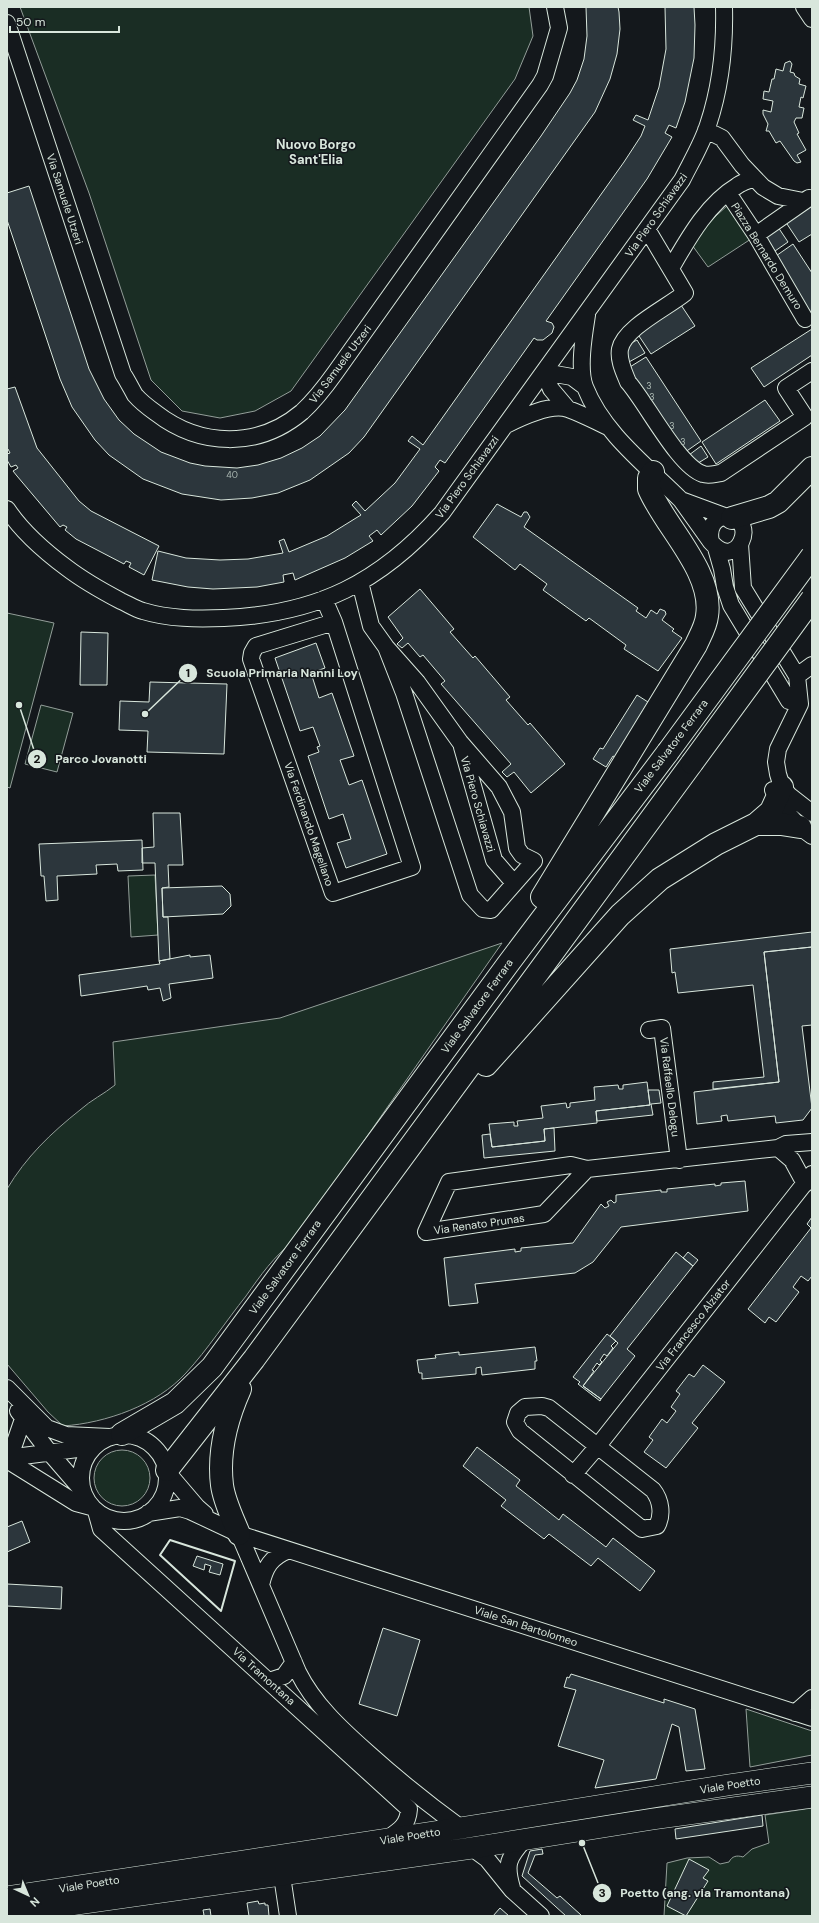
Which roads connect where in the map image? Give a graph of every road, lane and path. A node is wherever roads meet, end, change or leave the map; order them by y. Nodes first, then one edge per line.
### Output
1 (555, 7) edge
2 (724, 7) edge
3 (804, 7) edge
4 (812, 19) edge
5 (7, 23) edge
6 (706, 130) junction
7 (754, 178) junction
8 (728, 193) junction
9 (808, 198) edge
10 (647, 229) junction
11 (756, 235) junction
12 (671, 268) junction
13 (588, 310) junction
14 (805, 319) dead end
15 (812, 371) edge
16 (544, 372) junction
17 (584, 386) junction
18 (567, 408) junction
19 (809, 414) edge
20 (506, 425) junction
21 (608, 427) junction
22 (812, 468) edge
23 (653, 472) junction
24 (681, 500) junction
25 (7, 509) edge
26 (730, 517) junction
27 (740, 544) junction
28 (713, 545) junction
29 (812, 556) edge
30 (360, 582) junction
31 (324, 599) junction
32 (812, 599) edge
33 (334, 622) junction
34 (386, 647) junction
35 (812, 665) edge
36 (797, 676) junction
37 (803, 701) edge
38 (460, 742) junction
39 (780, 793) junction
40 (756, 824) junction
41 (808, 825) edge
42 (514, 883) junction
43 (508, 964) junction
44 (649, 1030) dead end
45 (465, 1073) junction
46 (812, 1142) edge
47 (778, 1148) junction
48 (679, 1160) junction
49 (587, 1169) junction
50 (808, 1179) edge
51 (254, 1359) junction
52 (7, 1388) edge
53 (7, 1397) edge
54 (23, 1419) junction
55 (116, 1435) junction
56 (597, 1447) junction
57 (93, 1448) junction
58 (50, 1453) junction
59 (7, 1458) edge
60 (167, 1471) junction
61 (573, 1475) junction
62 (82, 1490) junction
63 (94, 1509) junction
64 (148, 1514) junction
65 (216, 1523) junction
66 (239, 1534) junction
67 (288, 1550) junction
68 (261, 1585) junction
69 (294, 1662) junction
70 (269, 1681) junction
71 (812, 1698) edge
72 (795, 1713) junction
73 (812, 1718) edge
74 (812, 1773) edge
75 (812, 1797) edge
76 (462, 1828) junction
77 (386, 1840) junction
78 (524, 1840) junction
79 (472, 1848) junction
80 (282, 1876) junction
81 (512, 1890) junction
82 (7, 1897) edge
83 (83, 1910) edge
84 (7, 1914) edge
85 (288, 1916) edge
86 (541, 1916) edge

1 - 5 street, Via Samuele Utzeri
2 - 6 street, Via Piero Schiavazzi
3 - 4 street
6 - 7 street
6 - 10 street, Via Piero Schiavazzi
7 - 8 street, Piazza Bernardo Demuro
7 - 9 street
8 - 11 street, Piazza Bernardo Demuro
8 - 12 street, Piazza Bernardo Demuro
9 - 11 street
10 - 12 street
10 - 13 street, Via Piero Schiavazzi
11 - 14 street, Piazza Bernardo Demuro
12 - 19 street
13 - 16 street, Via Piero Schiavazzi
13 - 17 street
15 - 19 street
16 - 17 street
16 - 18 street
16 - 20 street, Via Piero Schiavazzi
17 - 21 street
18 - 20 street
18 - 21 street
20 - 30 street, Via Piero Schiavazzi
21 - 23 street
22 - 26 highway
23 - 24 street
23 - 43 highway
24 - 26 street
24 - 28 street
25 - 31 street, Via Piero Schiavazzi
26 - 27 street
26 - 28 street
27 - 28 street
27 - 36 street
28 - 37 street
29 - 43 highway, Viale Salvatore Ferrara, bridge
30 - 31 street, Via Piero Schiavazzi
30 - 34 street
31 - 33 street, Via Ferdinando Magellano
32 - 45 highway, bridge
33 - 33 street, Via Ferdinando Magellano
34 - 38 street
34 - 42 street
35 - 36 street
36 - 37 street
37 - 39 street
37 - 39 street
38 - 42 street, Via Piero Schiavazzi
38 - 42 street
39 - 40 highway
39 - 41 street
40 - 41 highway
40 - 45 highway
43 - 55 highway, Viale Salvatore Ferrara
44 - 48 street, Via Raffaello Delogu
45 - 51 highway
46 - 47 street, Via Renato Prunas
47 - 48 street, Via Renato Prunas
47 - 50 street
48 - 49 street, Via Renato Prunas
49 - 49 street, Via Renato Prunas
50 - 56 street, Via Francesco Alziator
51 - 60 highway
51 - 66 highway
52 - 55 street
53 - 54 street
54 - 58 street
54 - 59 street
55 - 57 street
55 - 60 street
56 - 61 street, Via Francesco Alziator
56 - 61 street
56 - 61 street
57 - 58 street
57 - 62 street
58 - 59 street
58 - 62 street
59 - 63 street
60 - 64 street
60 - 65 street, Viale San Bartolomeo
62 - 63 street
63 - 64 street
63 - 70 street, Via Tramontana
64 - 65 street, Viale San Bartolomeo
65 - 66 street, Viale San Bartolomeo
66 - 67 street, Viale San Bartolomeo
66 - 68 street
67 - 68 street
67 - 72 street, Viale San Bartolomeo
68 - 69 street, Via Tramontana
69 - 70 street
69 - 76 street, Via Tramontana
70 - 77 street, Via Tramontana
71 - 72 street
72 - 73 street, Viale San Bartolomeo
74 - 76 main road, Viale Poetto
75 - 78 main road, Viale Poetto
76 - 77 main road, Viale Poetto
77 - 82 main road, Viale Poetto
78 - 79 main road, Viale Poetto
78 - 81 street
79 - 80 main road, Viale Poetto
79 - 81 street
80 - 83 main road, Viale Poetto
80 - 85 street
81 - 86 street
83 - 84 main road, Viale Poetto

